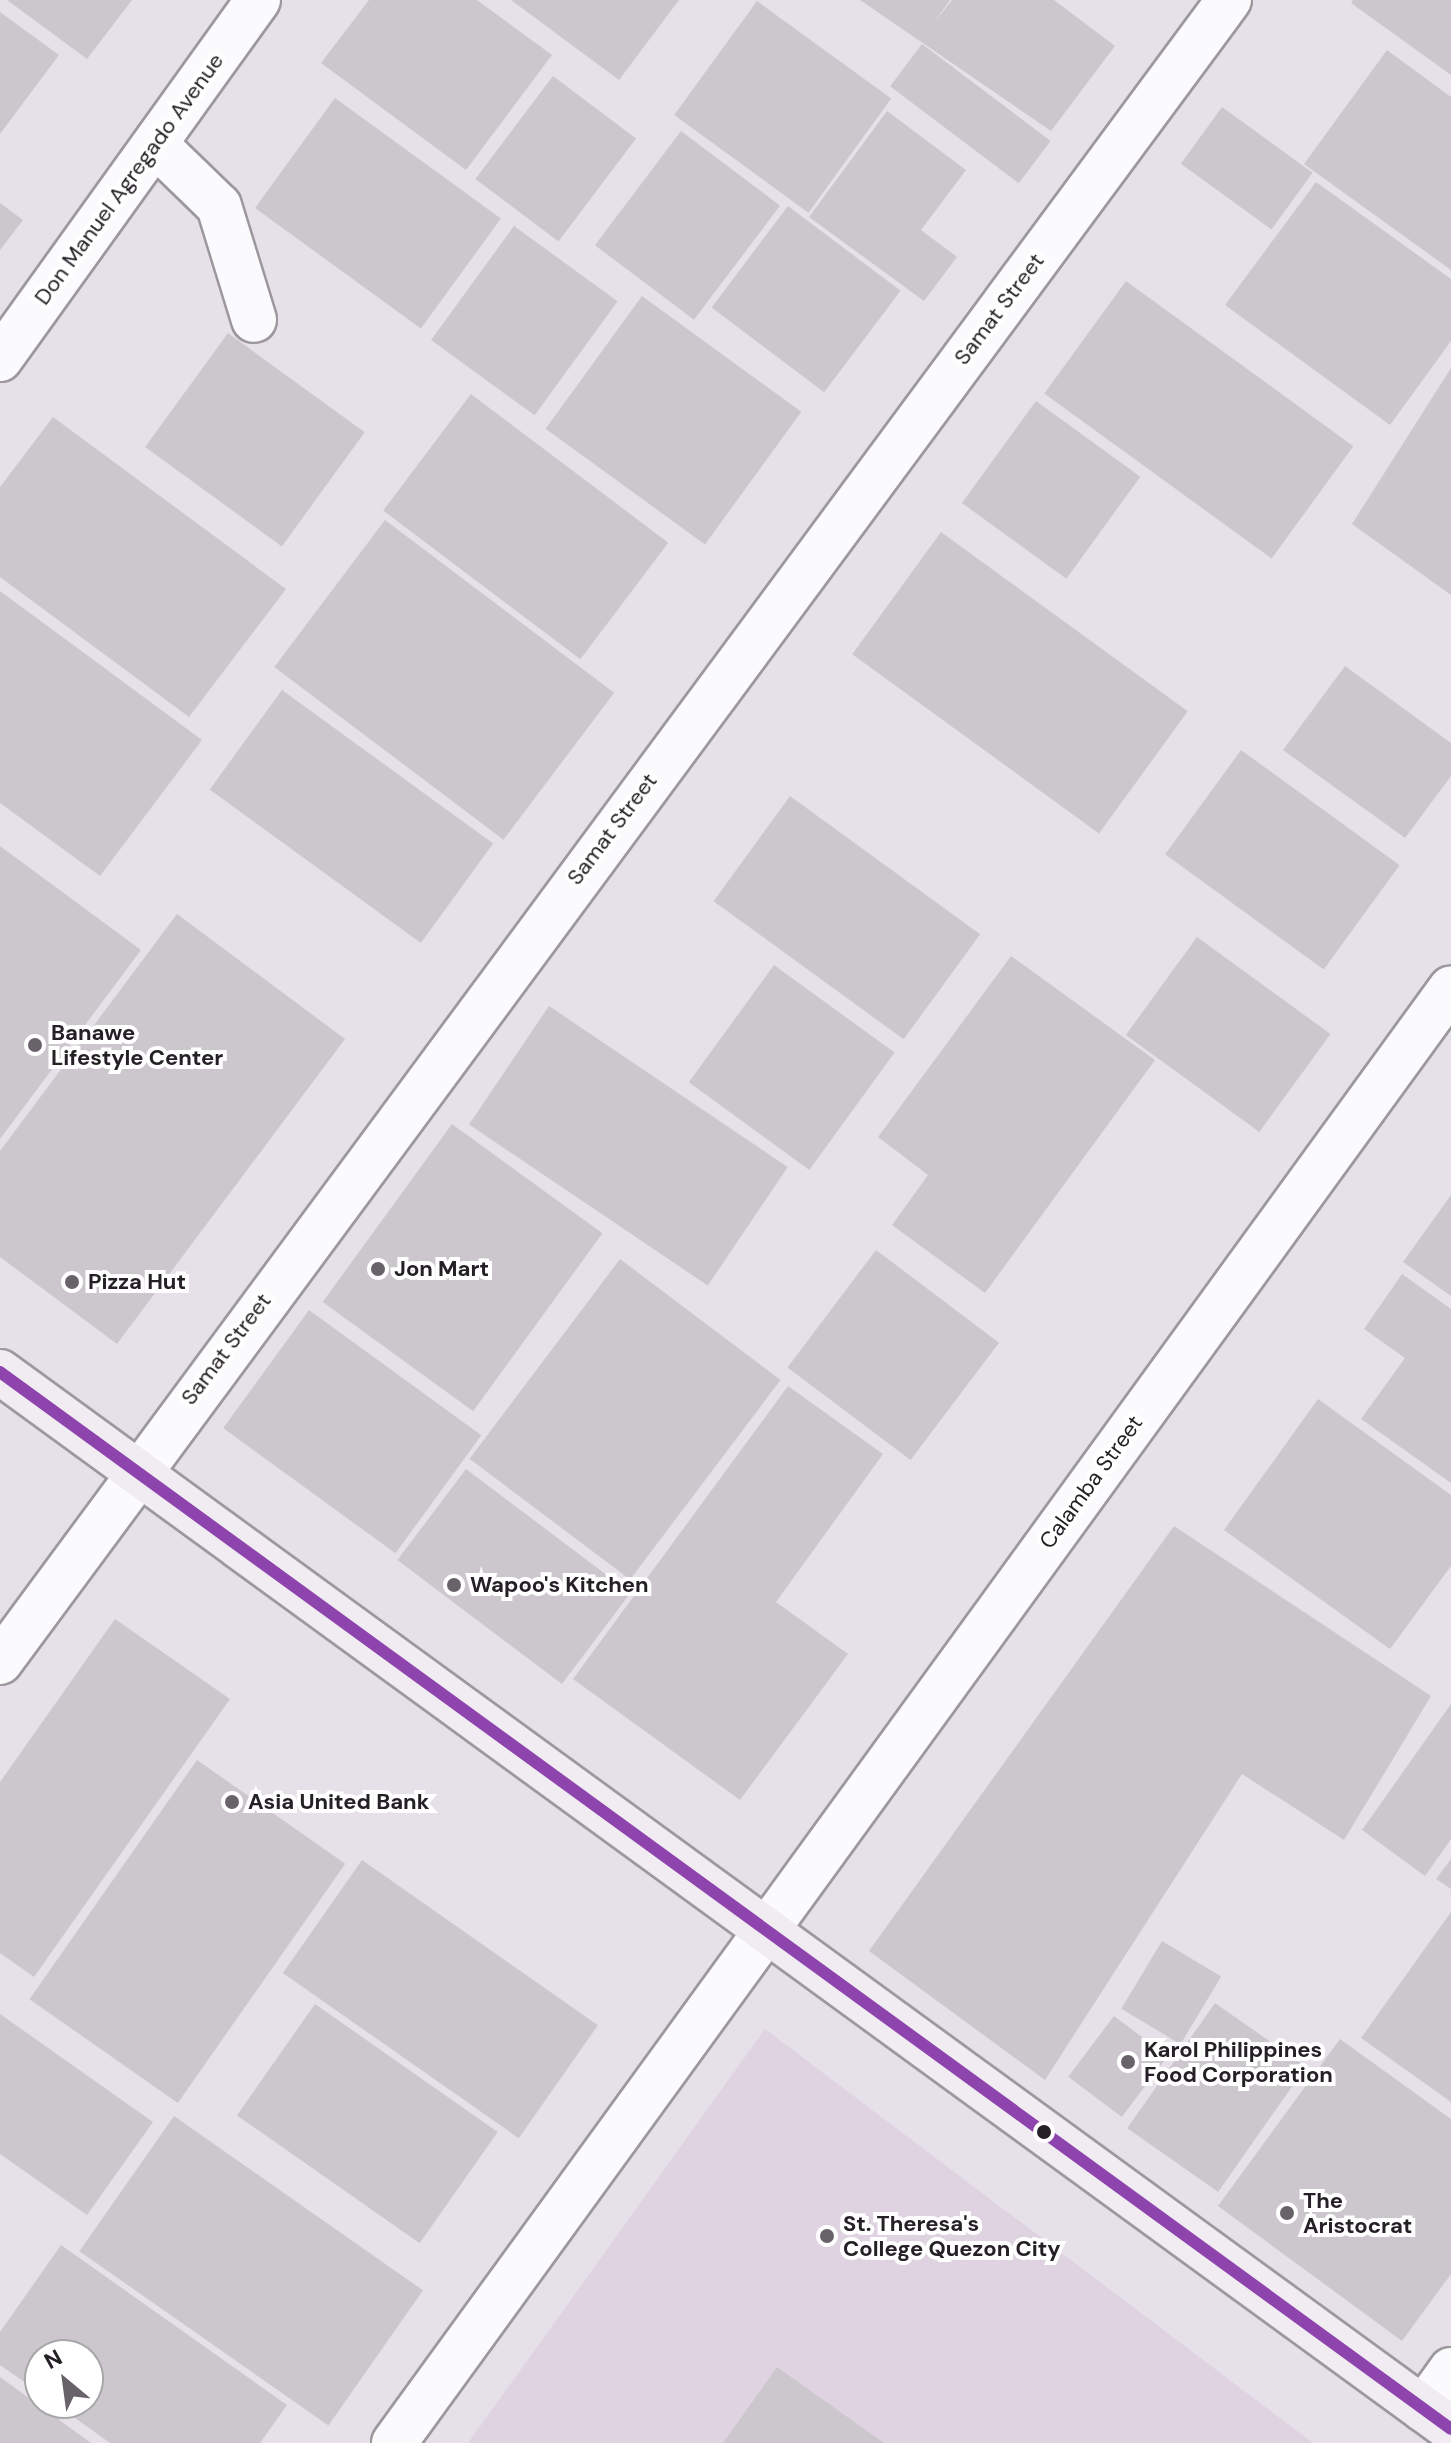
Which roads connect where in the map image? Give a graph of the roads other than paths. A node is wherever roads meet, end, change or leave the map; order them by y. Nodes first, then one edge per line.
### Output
1 (258, 0) edge
2 (1229, 0) edge
3 (155, 144) junction
4 (254, 320) dead end
5 (0, 359) edge
6 (1451, 988) edge
7 (0, 1372) edge
8 (134, 1473) junction
9 (0, 1662) edge
10 (767, 1925) junction
11 (1451, 2370) edge
12 (1437, 2419) edge
13 (394, 2443) edge

1 - 3 street, Don Manuel Agregado Avenue
2 - 8 street, Samat Street
3 - 4 street
3 - 5 street, Don Manuel Agregado Avenue
6 - 10 street, Calamba Street
7 - 8 main road
8 - 9 street, Samat Street
8 - 10 main road
10 - 12 main road
10 - 13 street, Calamba Street
11 - 12 street

